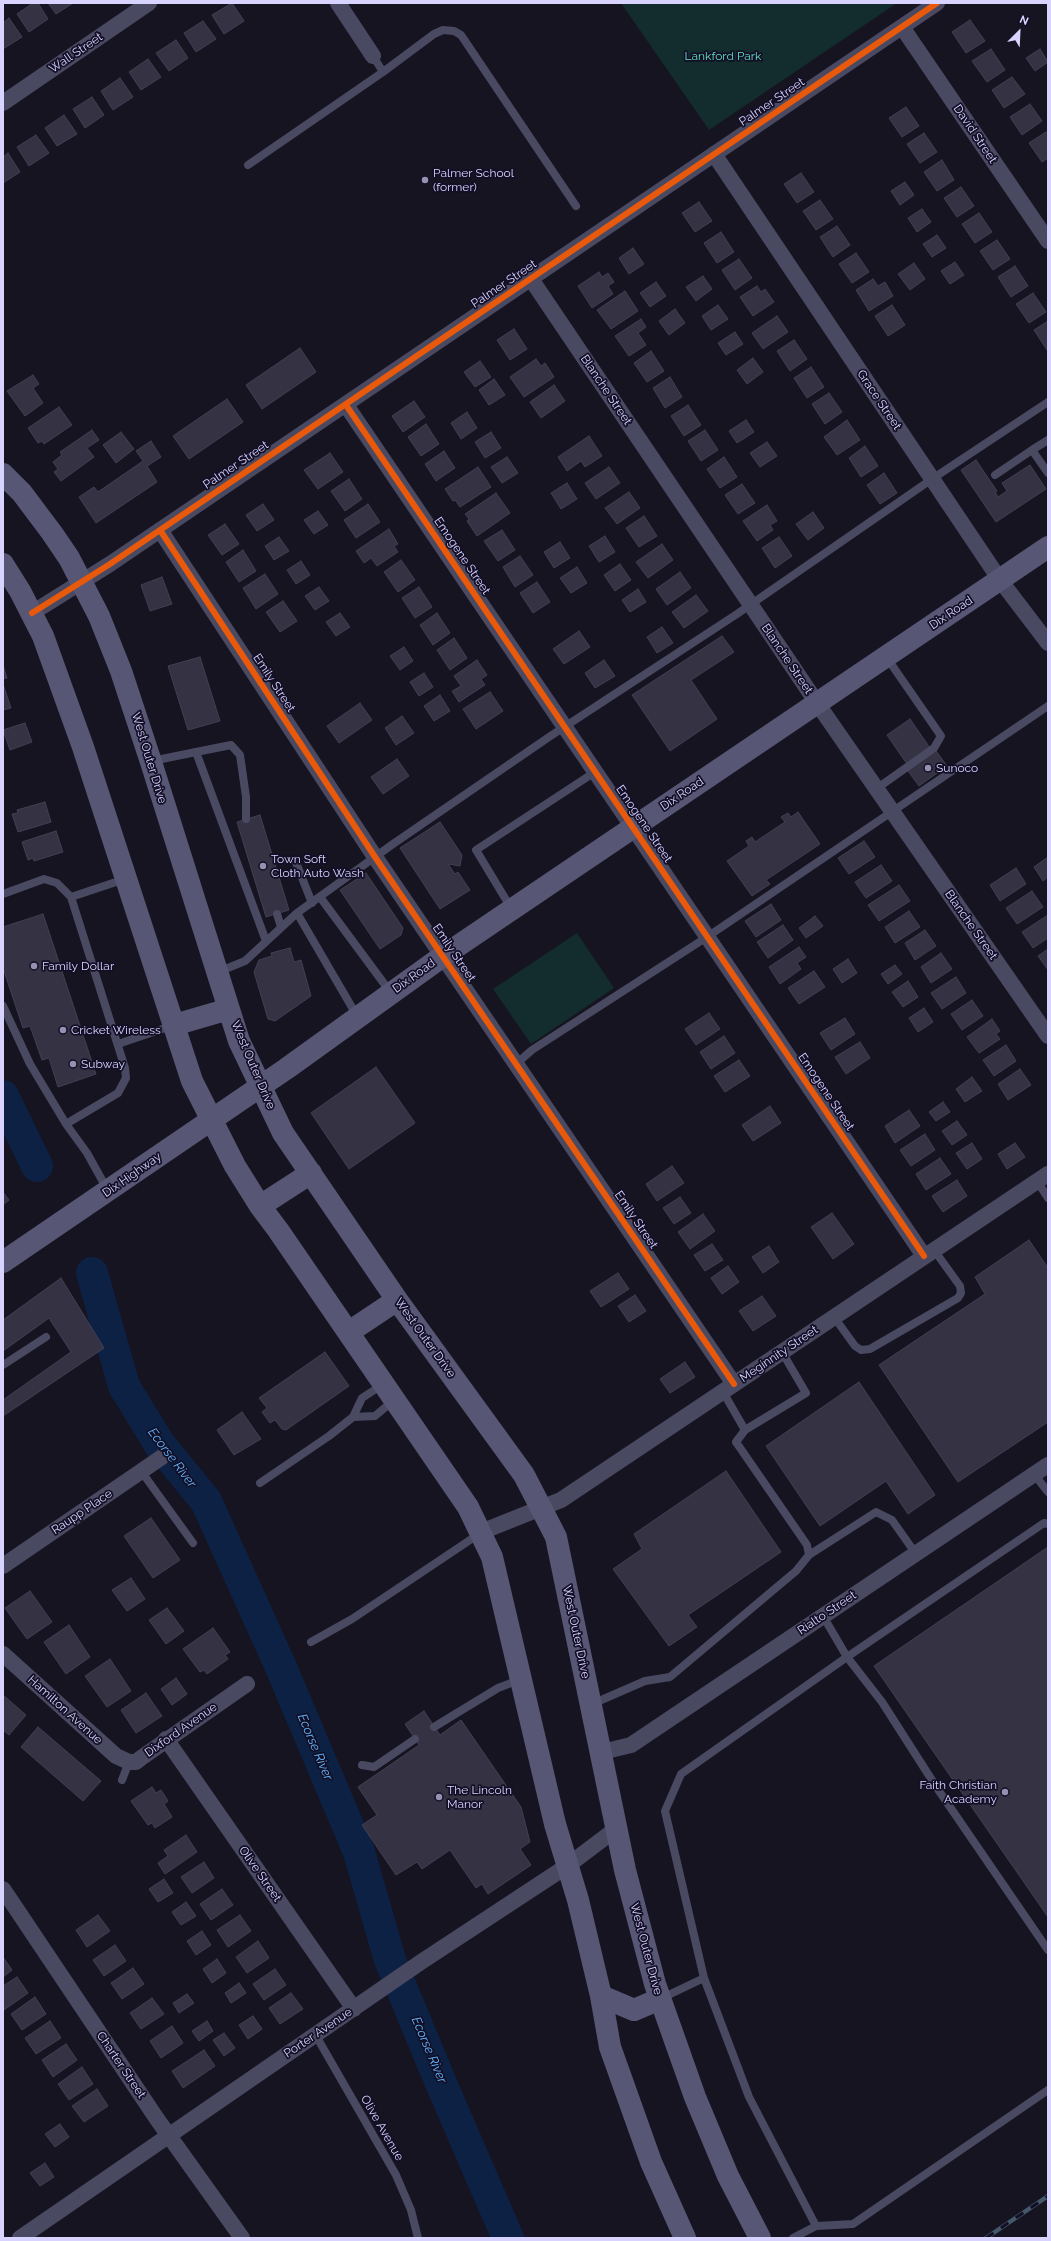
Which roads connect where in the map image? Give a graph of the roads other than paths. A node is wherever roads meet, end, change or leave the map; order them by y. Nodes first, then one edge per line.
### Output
1 (149, 3) edge
2 (338, 3) edge
3 (937, 3) edge
4 (902, 27) junction
5 (373, 56) joint
6 (383, 72) junction
7 (3, 103) edge
8 (714, 154) junction
9 (248, 165) dead end
10 (576, 206) dead end
11 (1048, 241) edge
12 (531, 279) junction
13 (1048, 402) edge
14 (346, 405) junction
15 (1048, 440) edge
16 (1032, 450) junction
17 (1048, 473) edge
18 (3, 474) edge
19 (995, 475) dead end
20 (932, 479) junction
21 (160, 530) junction
22 (1048, 547) edge
23 (3, 564) edge
24 (1000, 580) junction
25 (82, 582) junction
26 (751, 604) junction
27 (32, 613) junction
28 (1048, 643) edge
29 (886, 657) junction
30 (817, 704) junction
31 (1048, 706) edge
32 (565, 727) junction
33 (196, 752) junction
34 (151, 762) junction
35 (595, 772) junction
36 (876, 789) junction
37 (892, 812) junction
38 (246, 819) dead end
39 (632, 827) junction
40 (375, 857) junction
41 (295, 860) dead end
42 (126, 878) junction
43 (3, 894) edge
44 (70, 897) junction
45 (320, 897) junction
46 (312, 903) junction
47 (512, 909) junction
48 (277, 914) dead end
49 (297, 914) junction
50 (281, 927) junction
51 (707, 937) junction
52 (266, 940) junction
53 (442, 956) junction
54 (217, 972) junction
55 (391, 993) junction
56 (3, 1006) edge
57 (229, 1009) junction
58 (358, 1017) junction
59 (174, 1025) junction
60 (1048, 1036) edge
61 (118, 1044) junction
62 (516, 1064) junction
63 (260, 1086) junction
64 (211, 1120) junction
65 (66, 1124) junction
66 (311, 1173) junction
67 (1042, 1177) edge
68 (108, 1192) junction
69 (1048, 1198) edge
70 (260, 1206) junction
71 (929, 1253) junction
72 (3, 1262) edge
73 (397, 1300) junction
74 (834, 1318) junction
75 (349, 1332) junction
76 (46, 1337) dead end
77 (782, 1352) junction
78 (3, 1365) edge
79 (728, 1388) junction
80 (389, 1392) junction
81 (353, 1417) junction
82 (744, 1430) junction
83 (162, 1457) dead end
84 (1048, 1465) edge
85 (141, 1471) junction
86 (1034, 1474) junction
87 (260, 1484) dead end
88 (1048, 1492) edge
89 (542, 1508) junction
90 (1048, 1524) edge
91 (481, 1532) junction
92 (193, 1543) dead end
93 (916, 1554) junction
94 (809, 1555) junction
95 (3, 1566) edge
96 (823, 1616) junction
97 (311, 1642) dead end
98 (3, 1654) edge
99 (847, 1657) junction
100 (520, 1680) junction
101 (247, 1684) dead end
102 (592, 1704) junction
103 (434, 1727) dead end
104 (166, 1739) junction
105 (415, 1739) dead end
106 (602, 1752) junction
107 (129, 1762) junction
108 (362, 1765) dead end
109 (122, 1780) dead end
110 (616, 1829) junction
111 (567, 1866) junction
112 (3, 1889) edge
113 (1048, 1950) edge
114 (704, 1978) junction
115 (600, 1996) junction
116 (660, 1999) junction
117 (354, 2009) junction
118 (315, 2034) junction
119 (1048, 2090) edge
120 (170, 2136) junction
121 (816, 2226) junction
122 (20, 2238) edge
123 (242, 2238) edge
124 (418, 2238) edge
125 (684, 2238) edge
126 (760, 2238) edge
127 (793, 2238) edge

1 - 7 street, Wall Street
2 - 5 street
3 - 4 street, Palmer Street
4 - 8 street, Palmer Street
4 - 11 street, David Street
5 - 6 lane
6 - 9 lane
6 - 10 lane
8 - 12 street, Palmer Street
8 - 20 street, Grace Street
12 - 14 street, Palmer Street
12 - 26 street, Blanche Street
13 - 20 lane
14 - 21 street, Palmer Street
14 - 32 street, Emogene Street
15 - 16 lane
16 - 17 lane
16 - 19 lane
18 - 25 main road, West Outer Drive
20 - 24 street, Grace Street
20 - 26 lane
21 - 25 street, Palmer Street
21 - 40 street, Emily Street
22 - 24 main road, Dix Road
23 - 27 main road
24 - 28 street, Grace Street
24 - 29 main road, Dix Road
25 - 27 street, Palmer Street
25 - 34 main road, West Outer Drive
26 - 30 street, Blanche Street
26 - 32 lane
27 - 42 main road
29 - 30 main road, Dix Road
29 - 36 lane
30 - 36 street, Blanche Street
30 - 39 main road, Dix Road
31 - 37 lane
32 - 35 street, Emogene Street
32 - 40 lane
33 - 34 lane
33 - 38 lane
33 - 52 lane
34 - 54 main road, West Outer Drive
35 - 39 street, Emogene Street
35 - 47 lane
36 - 37 street, Blanche Street
37 - 51 lane
37 - 60 street, Blanche Street
39 - 47 main road, Dix Road
39 - 51 street, Emogene Street
40 - 45 lane
40 - 53 street, Emily Street
41 - 46 lane
42 - 44 lane
42 - 59 main road
43 - 44 lane
44 - 61 lane
45 - 46 lane
45 - 55 lane
46 - 49 lane
47 - 53 main road, Dix Road
48 - 50 lane
49 - 50 lane
49 - 58 lane
50 - 52 lane
51 - 62 lane
51 - 71 street, Emogene Street
52 - 54 lane
53 - 55 main road, Dix Road
53 - 62 street, Emily Street
54 - 57 main road, West Outer Drive
55 - 58 main road, Dix Road
56 - 65 lane
57 - 59 main road
57 - 63 main road, West Outer Drive
58 - 63 main road, Dix Road
59 - 61 lane
59 - 64 main road
61 - 65 lane
62 - 79 street, Emily Street
63 - 64 main road, Dix Highway
63 - 66 main road, West Outer Drive
64 - 68 main road, Dix Highway
64 - 70 main road
65 - 68 lane
66 - 70 main road
66 - 73 main road, West Outer Drive
67 - 69 lane
67 - 71 street, Meginnity Street
68 - 72 main road, Dix Highway
70 - 75 main road
71 - 74 street, Meginnity Street
71 - 74 lane
73 - 75 main road
73 - 89 main road, West Outer Drive
74 - 77 street, Meginnity Street
75 - 80 main road
76 - 78 lane
77 - 79 street, Meginnity Street
77 - 82 lane
79 - 82 lane
79 - 89 street, Meginnity Street
80 - 81 lane
80 - 81 lane
80 - 91 main road
81 - 87 lane
82 - 94 lane
83 - 85 street, Raupp Place
84 - 86 street, Rialto Street
85 - 92 lane
85 - 95 street, Raupp Place
86 - 88 lane
86 - 93 street, Rialto Street
89 - 91 street, Meginnity Street
89 - 102 main road, West Outer Drive
90 - 99 lane
91 - 97 lane
91 - 100 main road
93 - 94 lane
93 - 96 street, Rialto Street
94 - 102 lane
96 - 99 lane
96 - 106 street, Rialto Street
98 - 107 street, Hamilton Avenue
99 - 113 lane
99 - 114 lane
100 - 103 lane
100 - 111 main road
101 - 104 street, Dixford Avenue
102 - 106 main road, West Outer Drive
104 - 107 street, Dixford Avenue
104 - 117 street, Olive Street
105 - 108 lane
106 - 110 main road, West Outer Drive
107 - 109 lane
110 - 111 street, Porter Avenue
110 - 116 main road, West Outer Drive
111 - 115 main road
111 - 117 street, Porter Avenue
112 - 120 street, Charter Street
114 - 116 lane
114 - 121 lane
115 - 116 main road
115 - 125 main road
116 - 126 main road, West Outer Drive
117 - 118 street, Porter Avenue
118 - 120 street, Porter Avenue
118 - 124 lane, Olive Avenue
119 - 121 lane
120 - 122 street, Porter Avenue
120 - 123 street, Charter Street
121 - 127 lane

